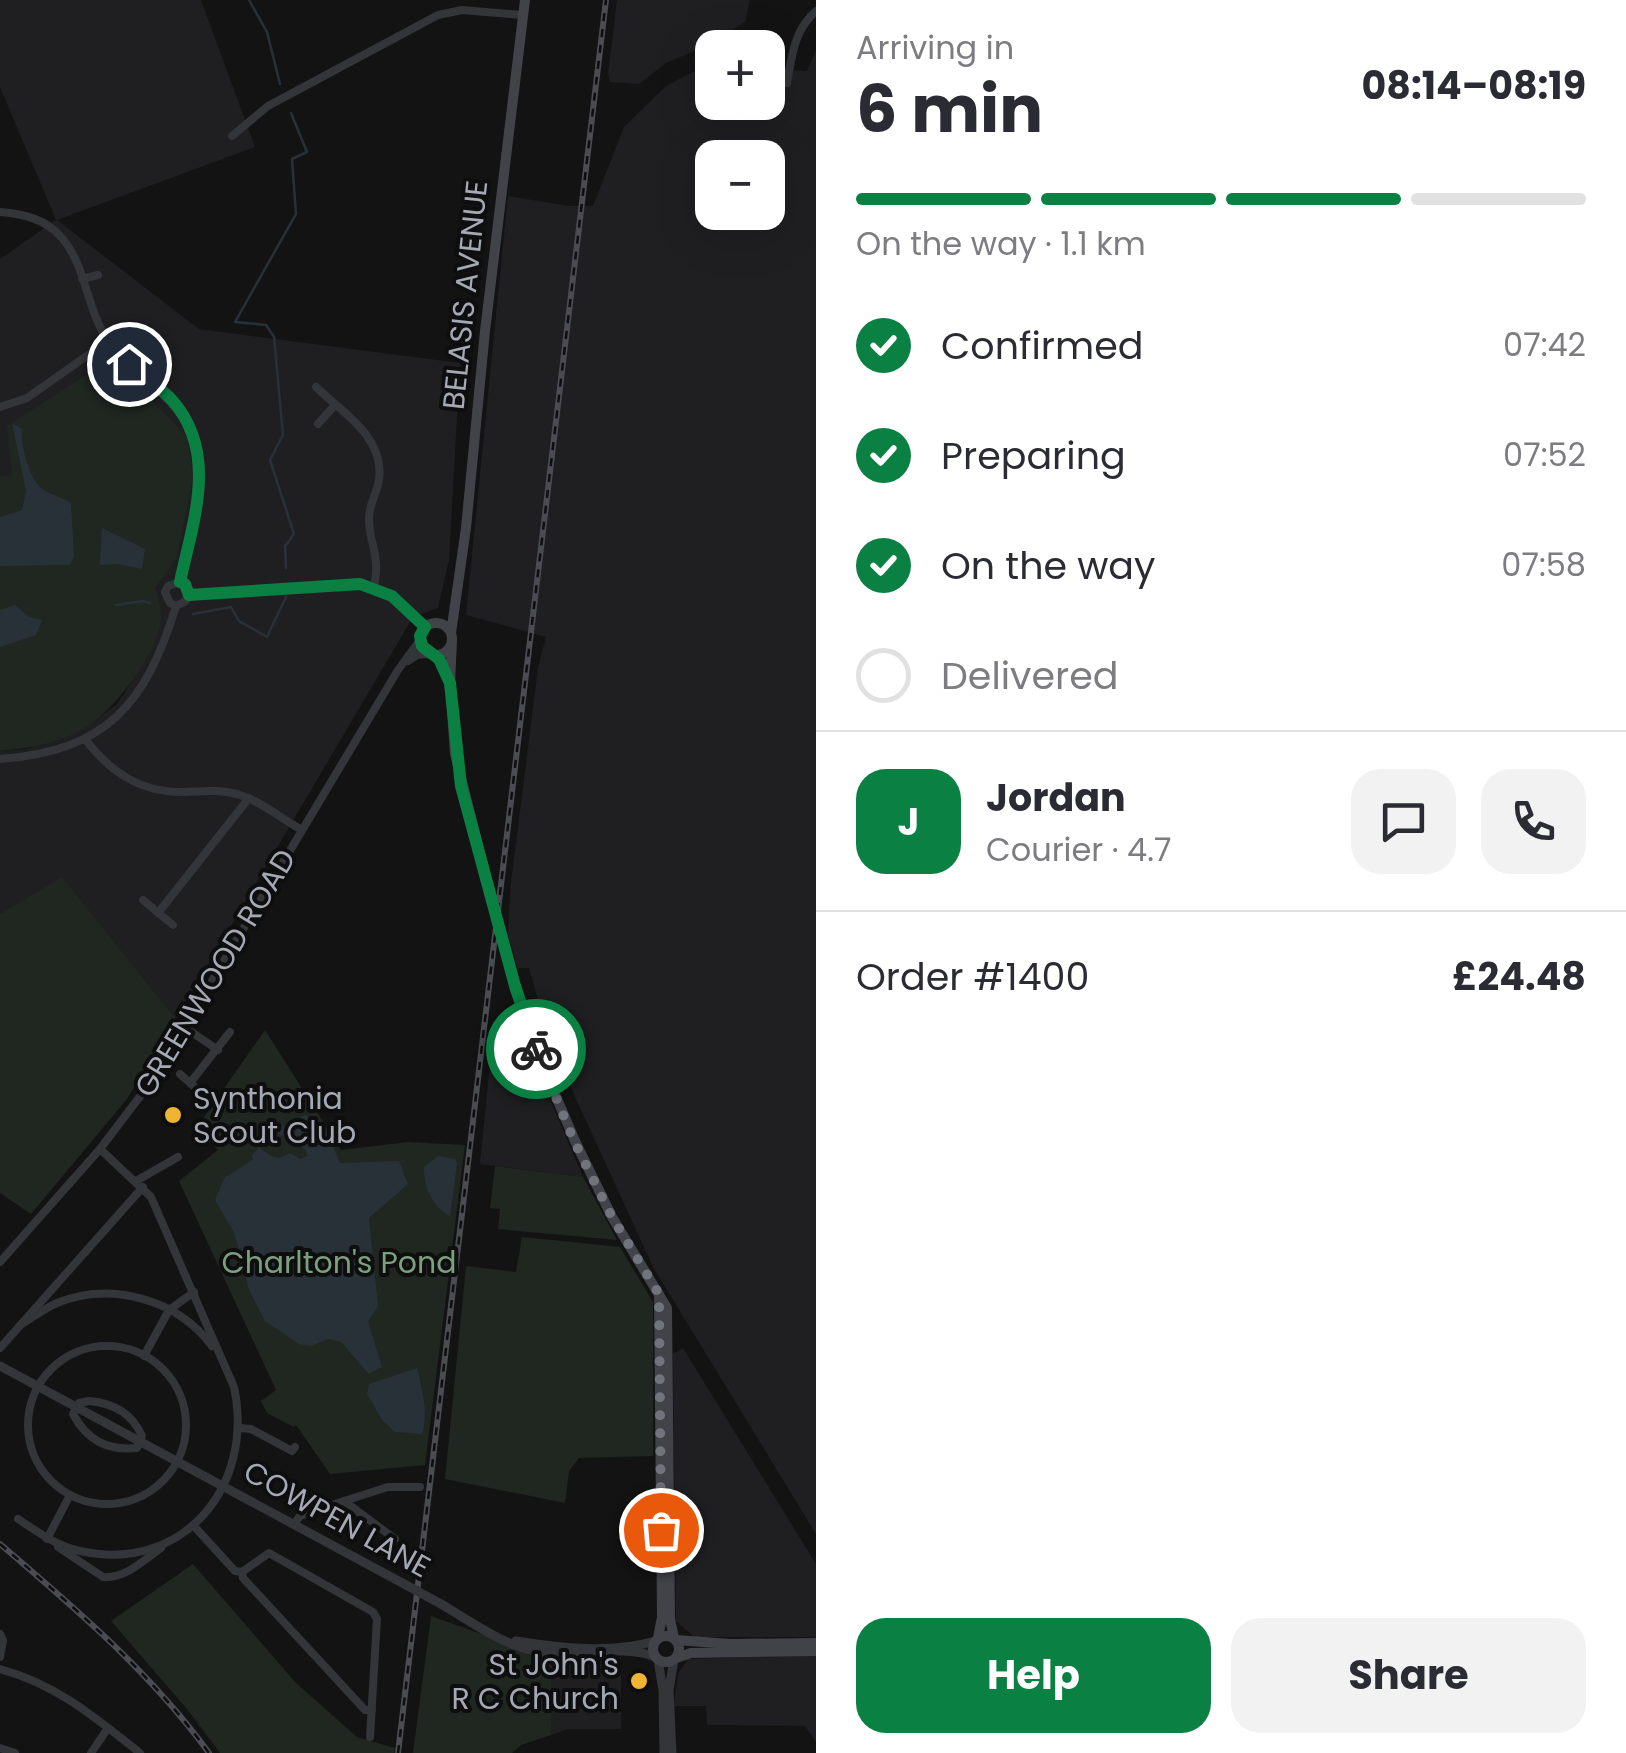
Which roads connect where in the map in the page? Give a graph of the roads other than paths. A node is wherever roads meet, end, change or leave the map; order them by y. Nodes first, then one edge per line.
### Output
1 (525, 0) edge
2 (816, 10) edge
3 (524, 15) junction
4 (786, 84) dead end
5 (232, 136) dead end
6 (0, 212) edge
7 (98, 275) dead end
8 (82, 278) junction
9 (108, 341) junction
10 (316, 388) dead end
11 (335, 405) junction
12 (0, 407) edge
13 (318, 424) dead end
14 (180, 582) junction
15 (374, 587) junction
16 (189, 595) junction
17 (456, 595) junction
18 (176, 606) junction
19 (429, 625) junction
20 (451, 636) junction
21 (420, 640) junction
22 (433, 654) junction
23 (404, 664) junction
24 (450, 683) junction
25 (85, 739) junction
26 (0, 759) edge
27 (249, 798) junction
28 (302, 830) junction
29 (143, 900) dead end
30 (158, 913) junction
31 (173, 925) dead end
32 (184, 1027) junction
33 (230, 1032) dead end
34 (218, 1050) junction
35 (180, 1074) dead end
36 (190, 1083) junction
37 (205, 1096) dead end
38 (100, 1149) junction
39 (179, 1156) dead end
40 (139, 1184) junction
41 (0, 1262) edge
42 (194, 1292) junction
43 (48, 1294) junction
44 (659, 1294) junction
45 (55, 1304) junction
46 (168, 1310) junction
47 (23, 1324) junction
48 (0, 1348) edge
49 (144, 1356) junction
50 (221, 1358) junction
51 (0, 1366) edge
52 (38, 1387) junction
53 (664, 1404) junction
54 (76, 1408) junction
55 (239, 1428) junction
56 (141, 1442) junction
57 (295, 1447) dead end
58 (176, 1461) junction
59 (224, 1486) junction
60 (420, 1487) dead end
61 (70, 1495) junction
62 (344, 1501) junction
63 (18, 1519) dead end
64 (294, 1524) junction
65 (193, 1525) junction
66 (176, 1537) junction
67 (46, 1538) junction
68 (395, 1539) dead end
69 (242, 1572) junction
70 (0, 1634) edge
71 (656, 1639) junction
72 (675, 1639) junction
73 (816, 1643) edge
74 (578, 1650) junction
75 (816, 1651) edge
76 (0, 1656) edge
77 (656, 1658) junction
78 (675, 1659) junction
79 (0, 1669) edge
80 (372, 1710) junction
81 (108, 1728) junction
82 (370, 1737) dead end
83 (0, 1748) edge
84 (15, 1753) edge
85 (91, 1753) edge
86 (140, 1753) edge
87 (664, 1753) edge
88 (672, 1753) edge

1 - 3 main road, BELASIS AVENUE
2 - 4 street
3 - 5 street
3 - 17 main road, BELASIS AVENUE
6 - 8 street
7 - 8 street
8 - 9 street
9 - 12 street
9 - 14 street
10 - 11 street
11 - 13 street
11 - 15 street
14 - 16 street
14 - 18 street
15 - 16 street
15 - 19 street
16 - 18 street
17 - 19 main road
17 - 20 main road, BELASIS AVENUE
18 - 25 street
19 - 20 main road
19 - 21 main road
20 - 22 main road
20 - 24 main road, BELASIS AVENUE
21 - 22 main road
21 - 23 street, GREENWOOD ROAD
22 - 23 street
22 - 24 main road, BELASIS AVENUE
23 - 28 street, GREENWOOD ROAD
24 - 44 main road, BELASIS AVENUE, bridge
25 - 26 street
25 - 27 street
27 - 28 street
27 - 30 street
28 - 32 street, GREENWOOD ROAD
29 - 30 street
30 - 31 street
32 - 34 street
32 - 38 street, GREENWOOD ROAD
33 - 34 street
34 - 36 street
35 - 36 street
36 - 37 street
38 - 40 street
38 - 41 street, GREENWOOD ROAD
39 - 40 street
40 - 42 street
40 - 43 street
42 - 46 street
42 - 50 street
43 - 45 street
43 - 47 street
44 - 53 main road
44 - 53 main road, BELASIS AVENUE
45 - 46 street
45 - 47 street
46 - 49 street
46 - 50 street
47 - 48 street
49 - 52 street
49 - 58 street
50 - 55 street
51 - 52 street, COWPEN LANE
52 - 54 street, COWPEN LANE
52 - 61 street
53 - 71 main road
53 - 72 main road
54 - 56 street, COWPEN LANE
54 - 56 street, COWPEN LANE
54 - 56 street, COWPEN LANE
55 - 57 street
55 - 59 street
56 - 58 street, COWPEN LANE
58 - 59 street, COWPEN LANE
58 - 61 street
59 - 64 street, COWPEN LANE
59 - 65 street
60 - 62 street
61 - 67 street
62 - 64 street
62 - 68 street
63 - 67 street
64 - 74 street, COWPEN LANE, bridge
65 - 66 street
65 - 69 street
66 - 67 street
66 - 67 street
69 - 80 street
69 - 80 street
70 - 76 street
71 - 72 main road
71 - 74 street, COWPEN LANE
71 - 77 main road
72 - 73 main road
72 - 78 main road
74 - 77 street, COWPEN LANE
75 - 78 main road
77 - 78 main road
77 - 87 street
78 - 88 street
79 - 81 street
80 - 82 street
81 - 85 street
81 - 86 street
83 - 84 street

